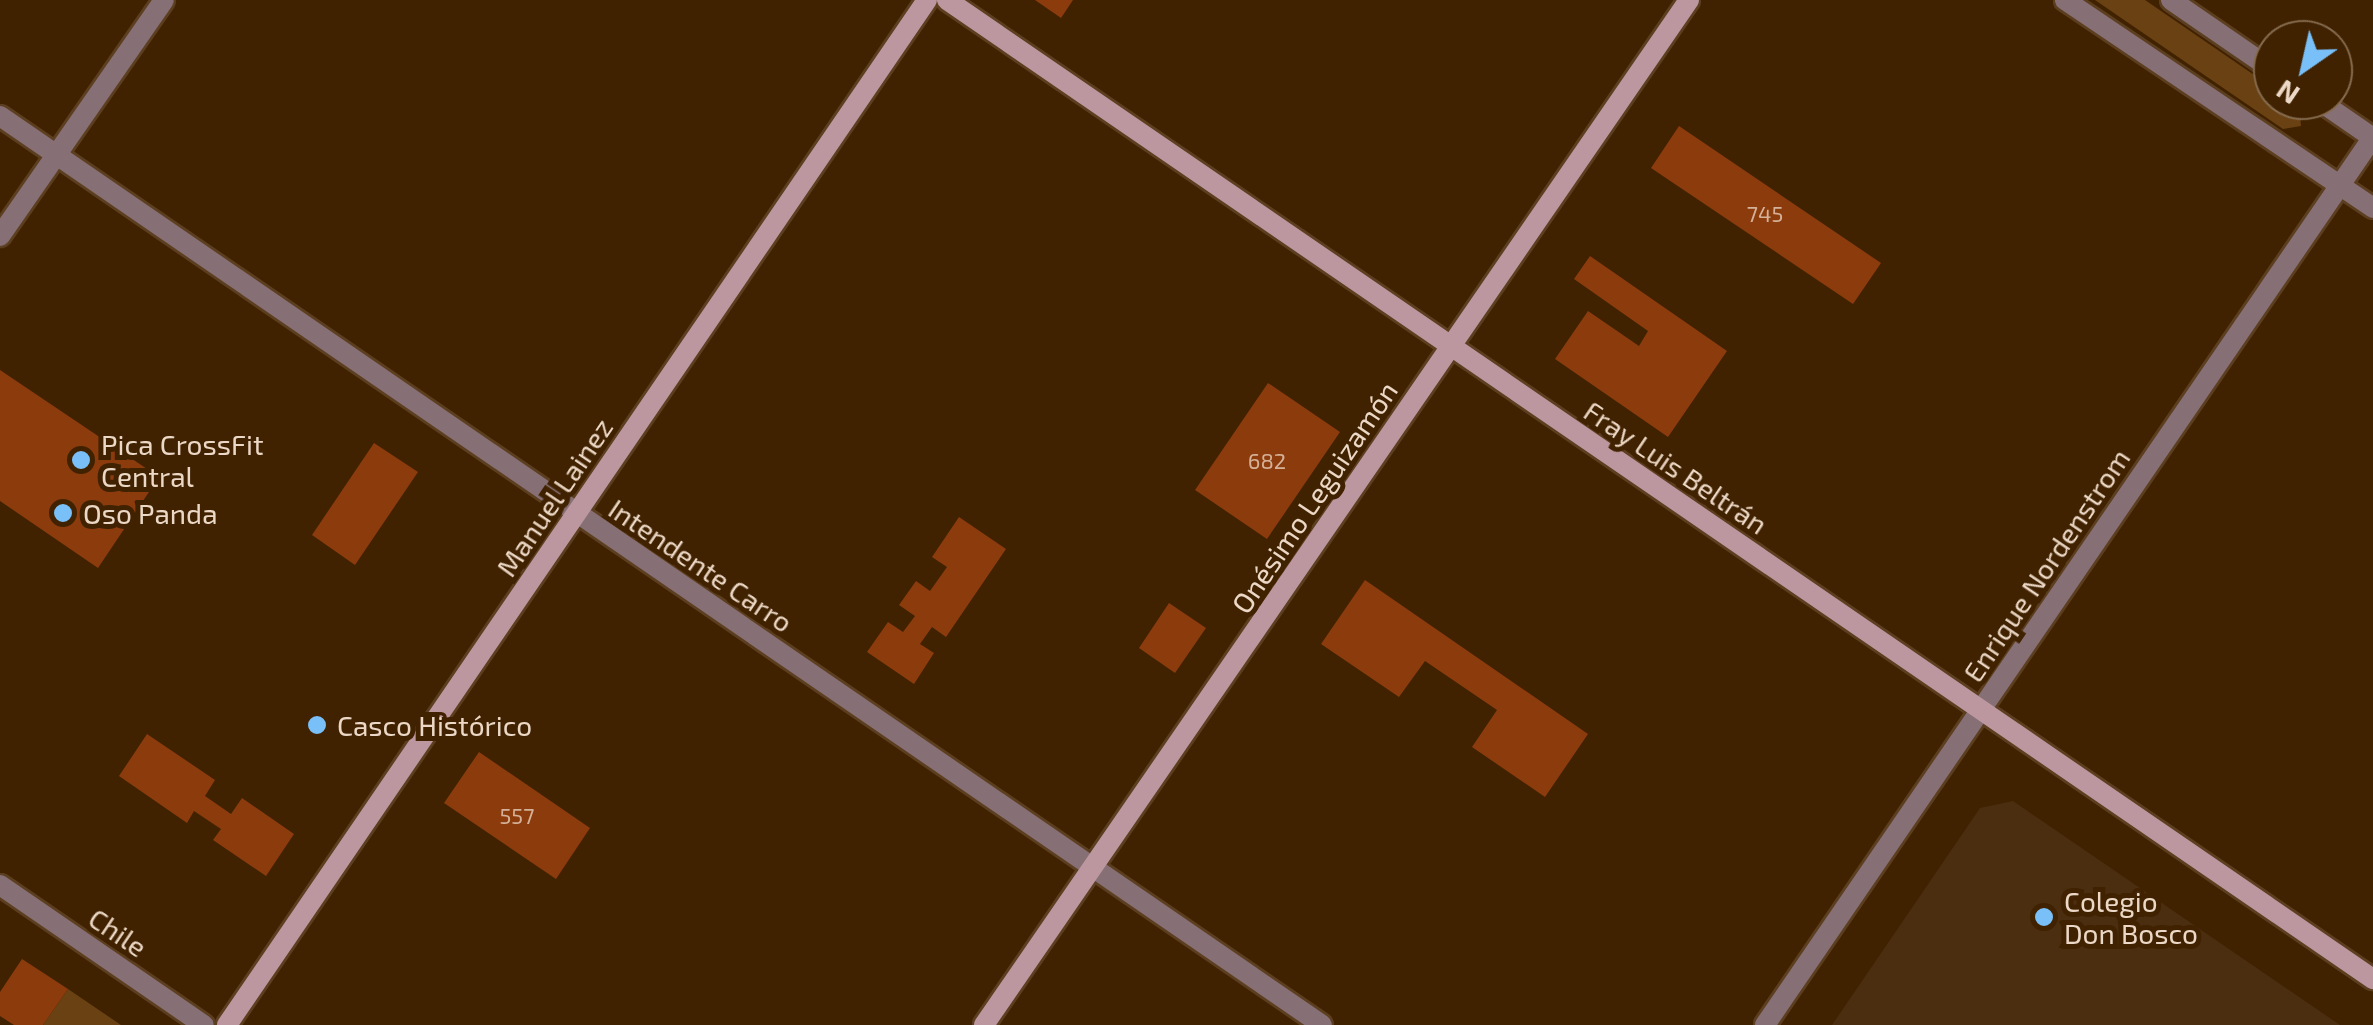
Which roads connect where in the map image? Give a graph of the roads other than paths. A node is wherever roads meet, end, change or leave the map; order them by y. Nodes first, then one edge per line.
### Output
1 (164, 0) edge
2 (927, 0) edge
3 (946, 0) edge
4 (1688, 0) edge
5 (2065, 0) edge
6 (2171, 0) edge
7 (2253, 56) edge
8 (0, 116) edge
9 (2348, 120) edge
10 (2373, 137) edge
11 (56, 155) junction
12 (2339, 186) junction
13 (2373, 208) edge
14 (0, 236) edge
15 (1451, 346) junction
16 (577, 513) junction
17 (1981, 710) junction
18 (1093, 867) junction
19 (0, 885) edge
20 (2373, 979) edge
21 (204, 1025) edge
22 (227, 1025) edge
23 (984, 1025) edge
24 (1322, 1025) edge
25 (1766, 1025) edge

1 - 11 street
2 - 16 street, Manuel Lainez
3 - 15 street, Fray Luis Beltrán
4 - 15 street, Onésimo Leguizamón
5 - 12 street
6 - 7 street
8 - 11 street, Intendente Carro
9 - 10 street
10 - 12 street, Enrique Nordenstrom
11 - 14 street
11 - 16 street, Intendente Carro
12 - 13 street
12 - 17 street, Enrique Nordenstrom
15 - 17 street, Fray Luis Beltrán
15 - 18 street, Onésimo Leguizamón
16 - 18 street, Intendente Carro
16 - 22 street, Manuel Lainez
17 - 20 street, Fray Luis Beltrán
17 - 25 street, Enrique Nordenstrom
18 - 23 street, Onésimo Leguizamón
18 - 24 street, Intendente Carro
19 - 21 street, Chile

